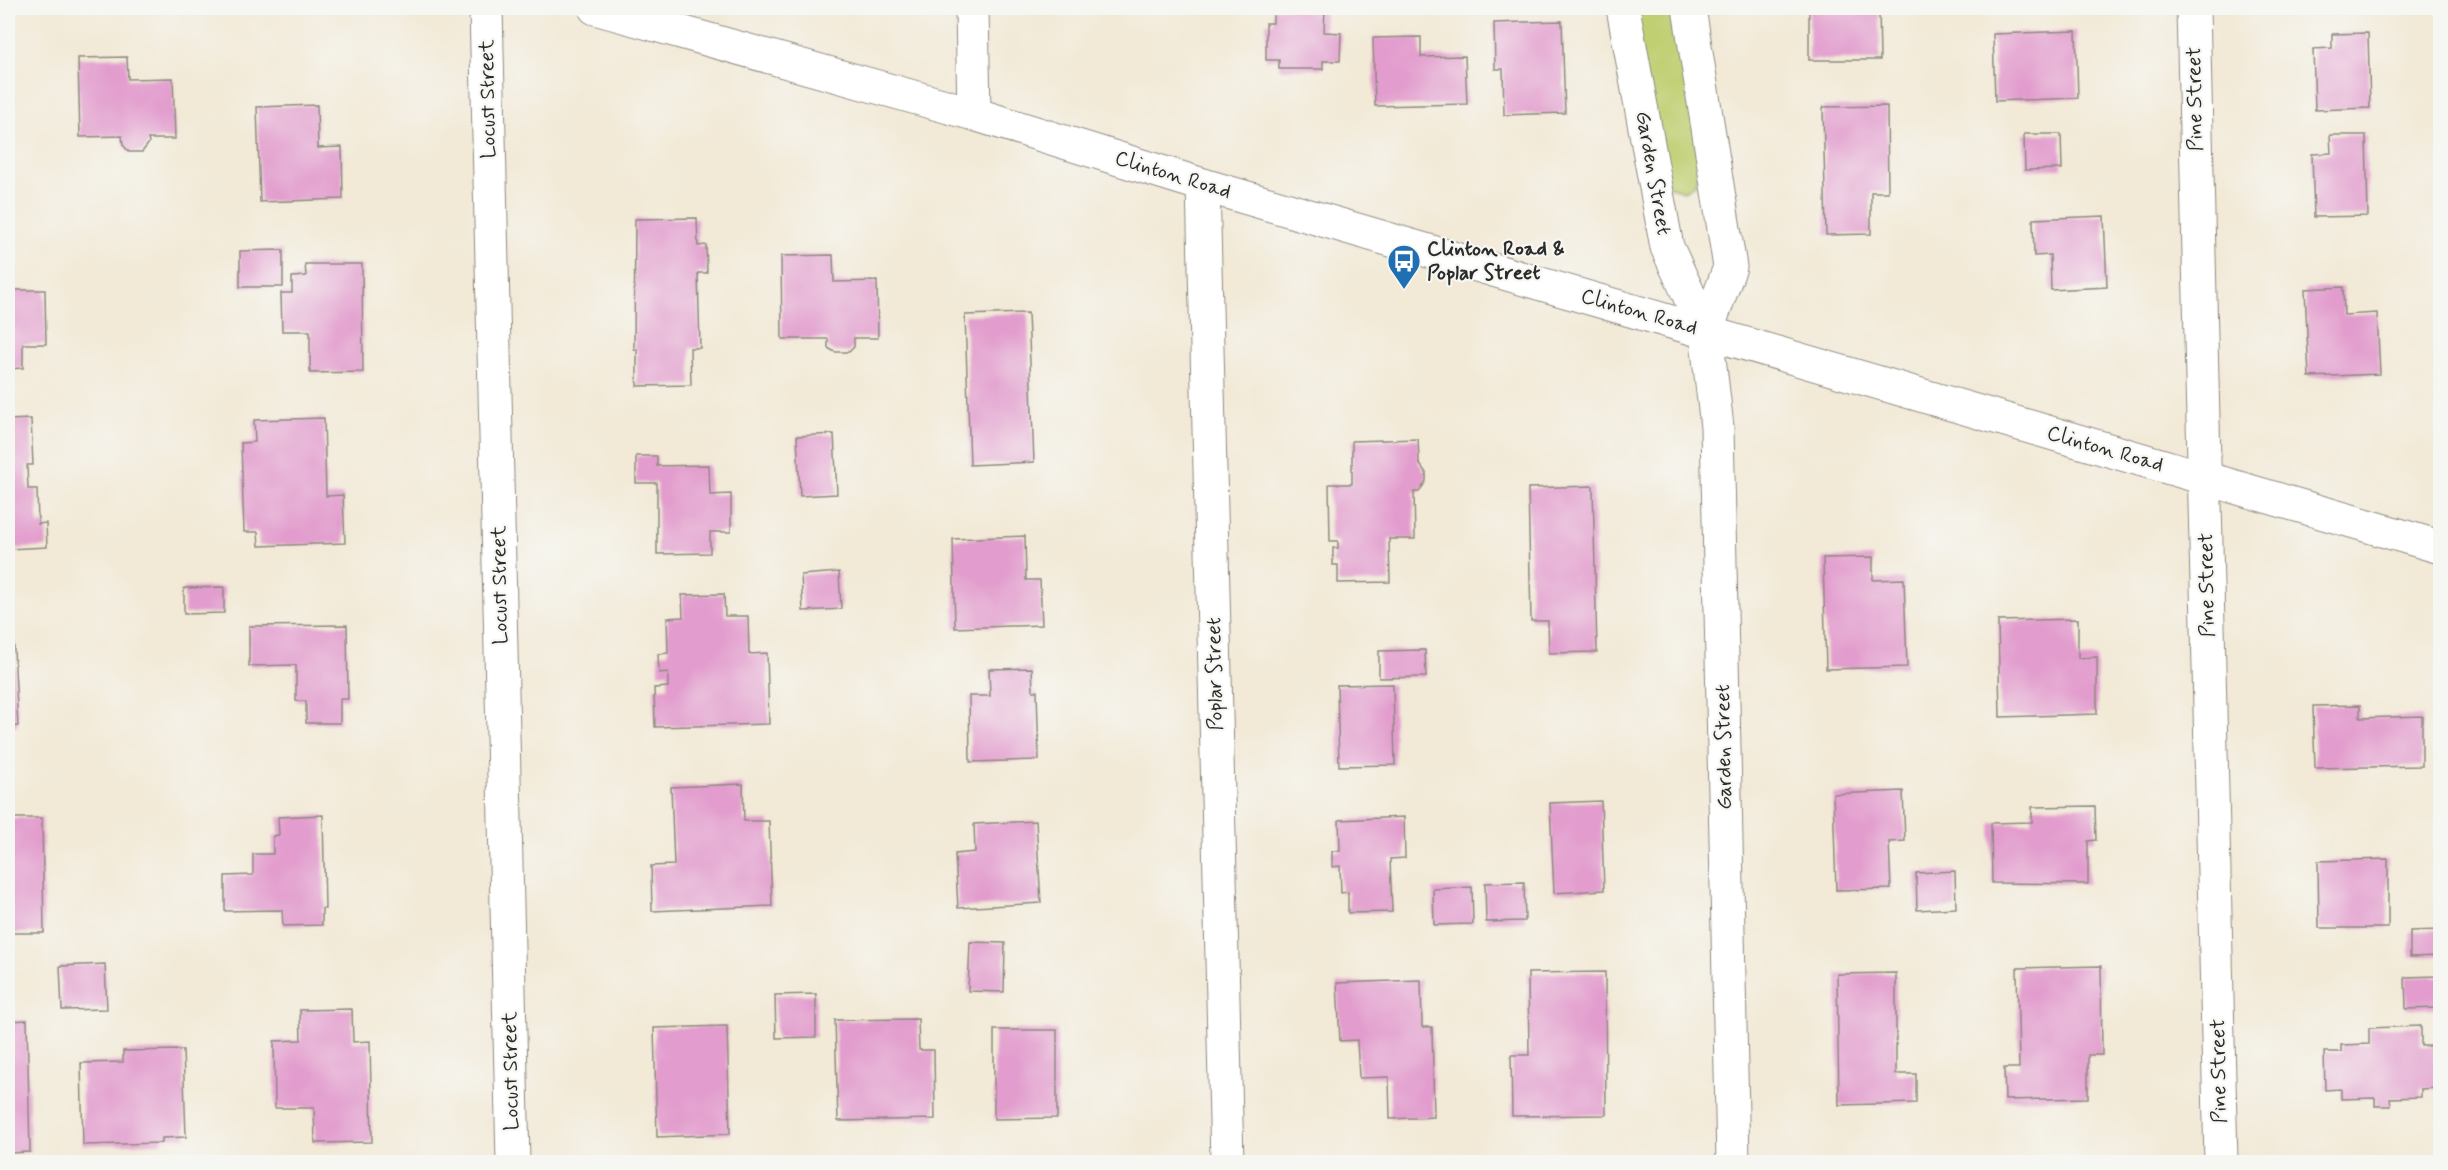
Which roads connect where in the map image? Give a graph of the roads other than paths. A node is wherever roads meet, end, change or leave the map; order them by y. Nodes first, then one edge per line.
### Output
1 (486, 8) edge
2 (595, 8) edge
3 (972, 8) edge
4 (1623, 8) edge
5 (1689, 8) edge
6 (2193, 8) edge
7 (974, 114) junction
8 (1203, 184) junction
9 (1706, 332) junction
10 (2204, 478) junction
11 (2440, 547) edge
12 (513, 1162) edge
13 (1227, 1162) edge
14 (1733, 1162) edge
15 (2221, 1162) edge

1 - 12 street, Locust Street
2 - 7 street, Clinton Road
3 - 7 street
4 - 9 street, Garden Street
5 - 9 street, Garden Street
6 - 10 street, Pine Street
7 - 8 street, Clinton Road
8 - 9 street, Clinton Road
8 - 13 street, Poplar Street
9 - 10 street, Clinton Road
9 - 14 street, Garden Street
10 - 11 street, Clinton Road
10 - 15 street, Pine Street

